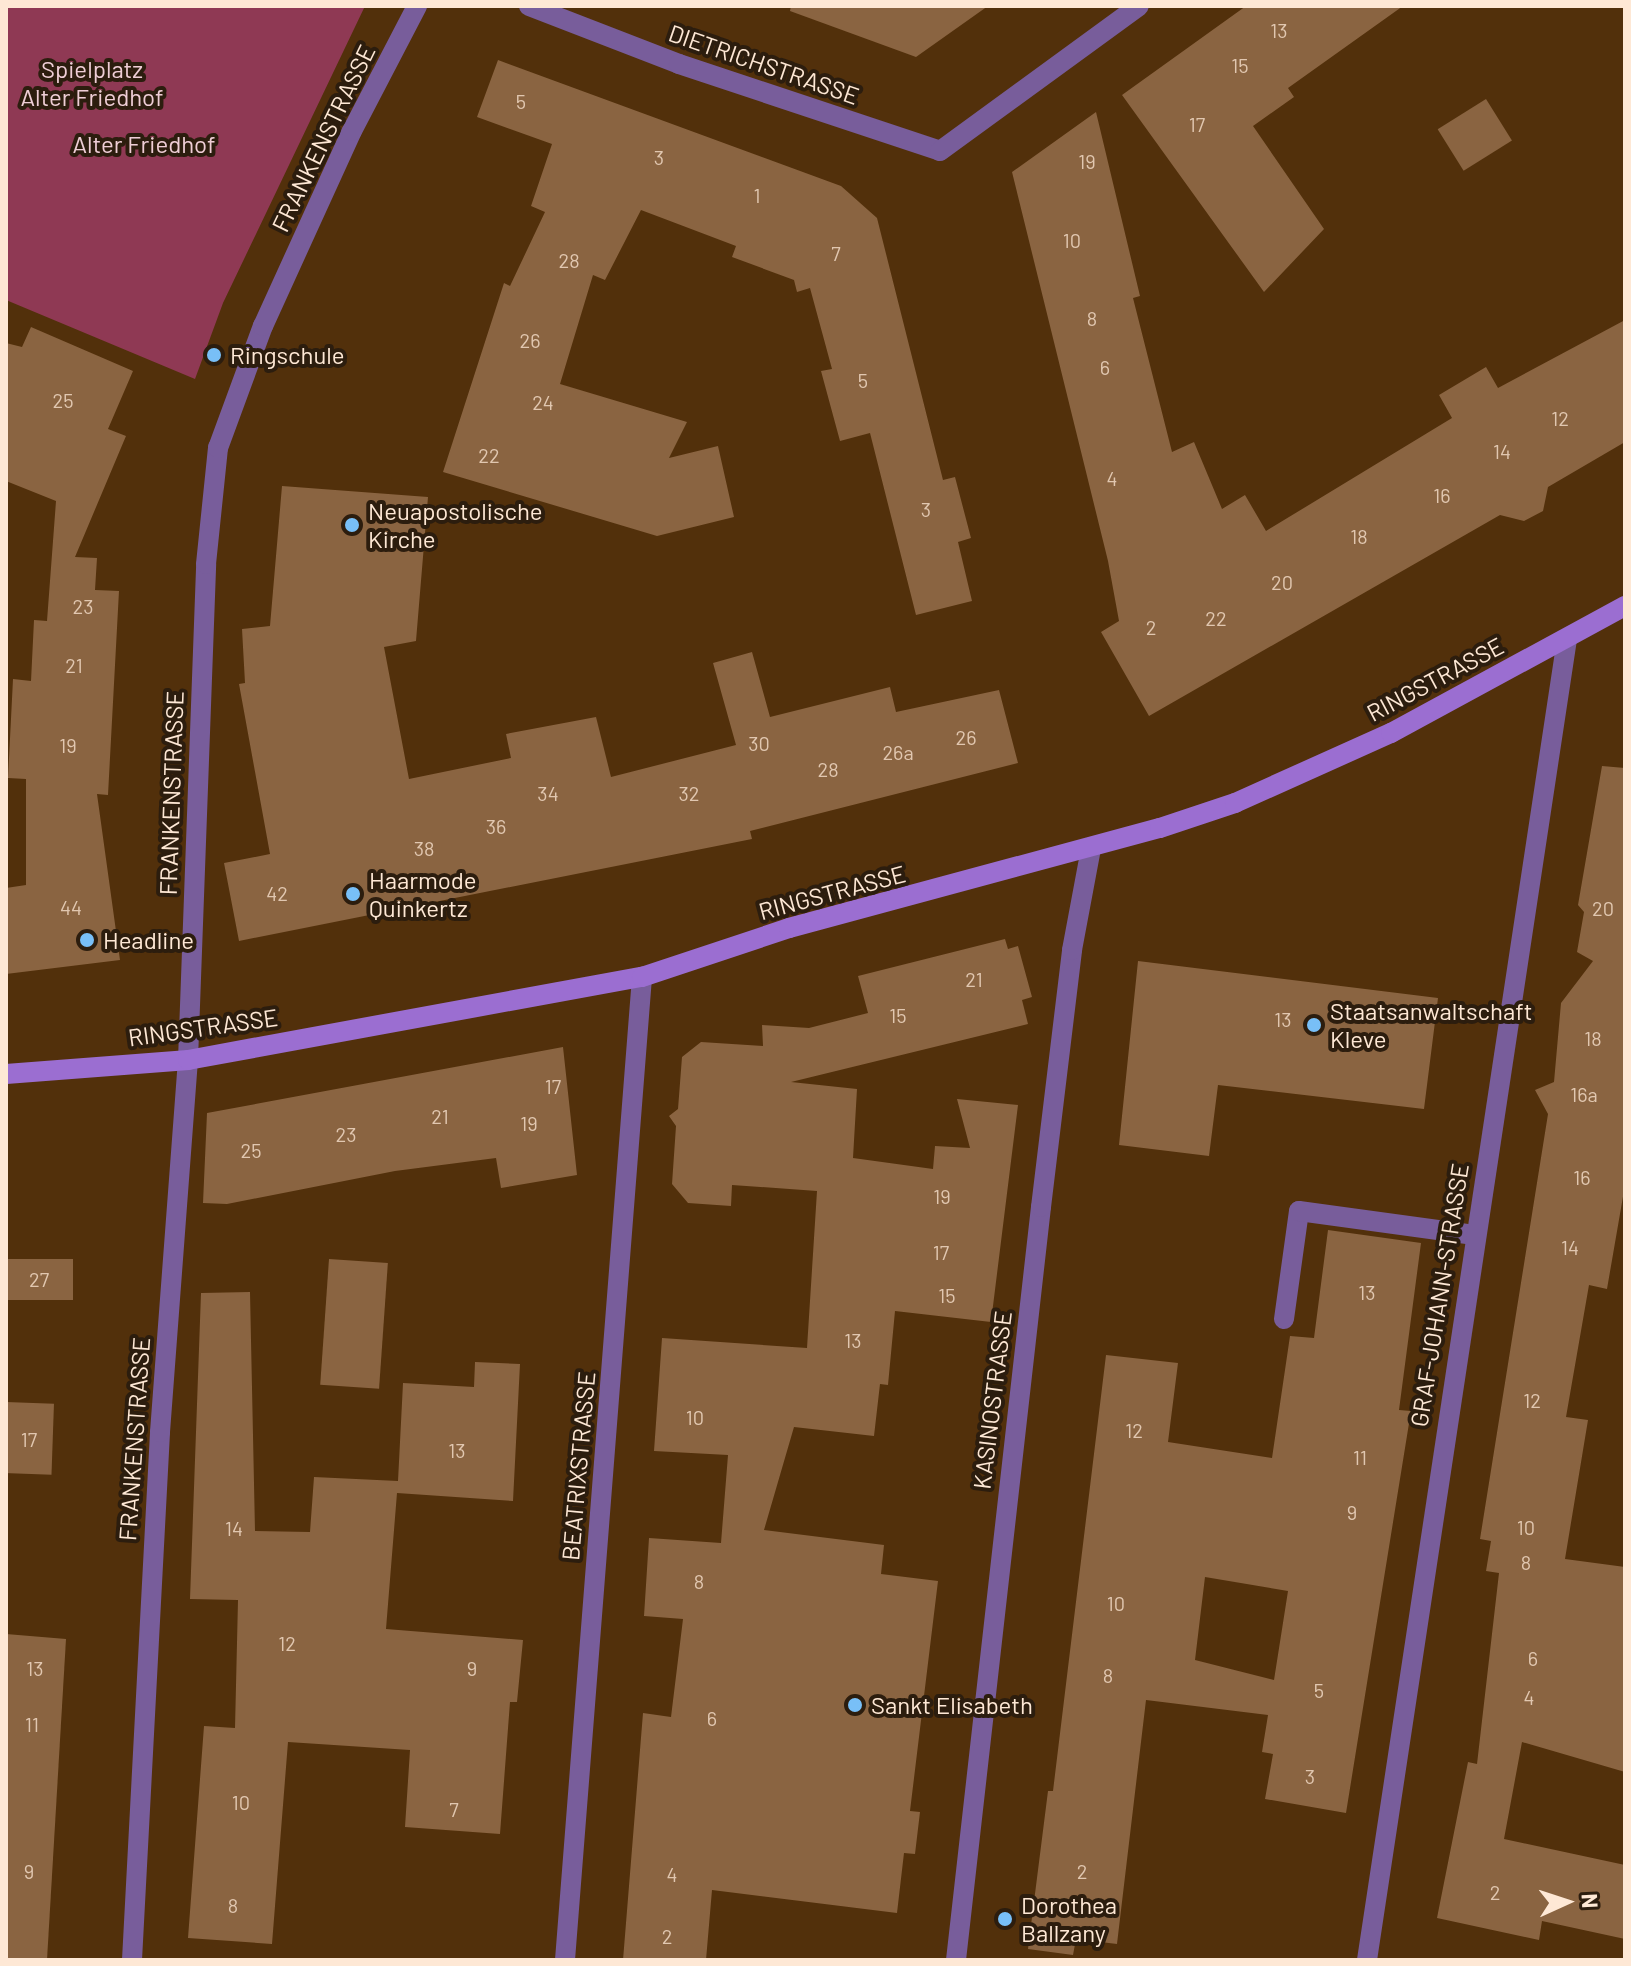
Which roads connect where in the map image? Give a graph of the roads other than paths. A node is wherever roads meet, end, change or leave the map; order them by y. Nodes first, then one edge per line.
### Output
1 (417, 6) edge
2 (529, 6) edge
3 (1139, 6) edge
4 (1625, 606) edge
5 (1567, 639) junction
6 (1091, 848) junction
7 (642, 977) junction
8 (188, 1060) junction
9 (6, 1074) edge
10 (1474, 1235) junction
11 (1284, 1319) dead end
12 (132, 1960) edge
13 (565, 1960) edge
14 (956, 1960) edge
15 (1367, 1960) edge

1 - 8 street, FRANKENSTRASSE
2 - 3 street, DIETRICHSTRASSE
4 - 5 main road, RINGSTRASSE
5 - 6 main road, RINGSTRASSE
5 - 10 street, GRAF-JOHANN-STRASSE
6 - 7 main road, RINGSTRASSE
6 - 14 street, KASINOSTRASSE
7 - 8 main road, RINGSTRASSE
7 - 13 street, BEATRIXSTRASSE
8 - 9 main road, RINGSTRASSE
8 - 12 street, FRANKENSTRASSE
10 - 11 street
10 - 15 street, GRAF-JOHANN-STRASSE

